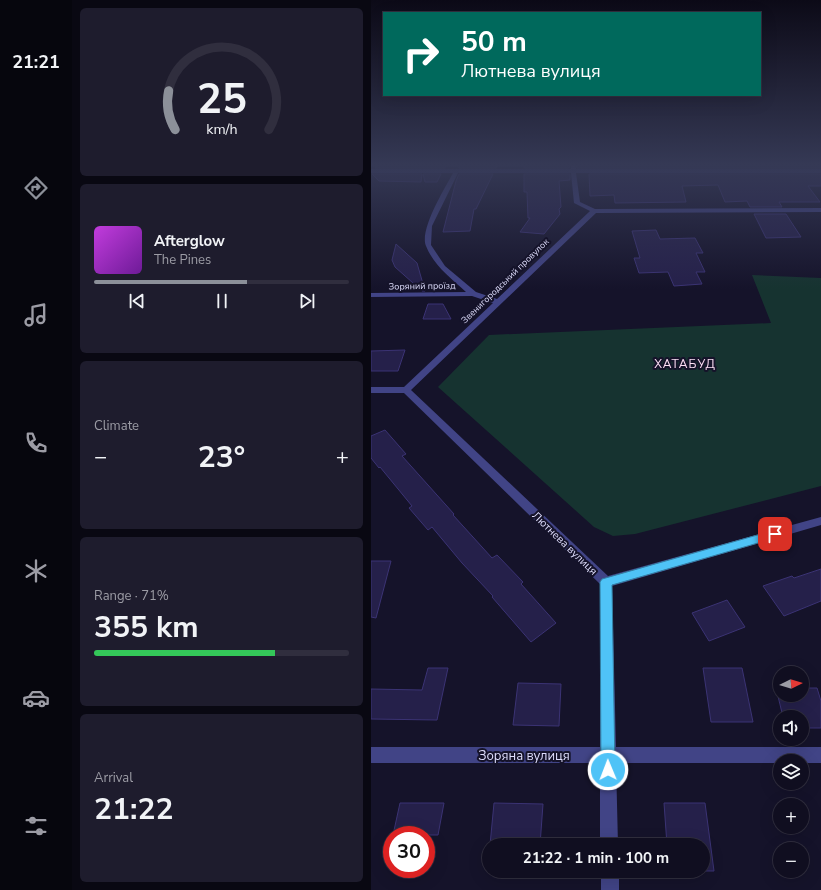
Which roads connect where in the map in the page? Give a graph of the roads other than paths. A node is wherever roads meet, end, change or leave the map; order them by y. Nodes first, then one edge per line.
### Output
1 (439, 207) edge
2 (585, 207) edge
3 (821, 210) edge
4 (594, 211) junction
5 (473, 294) junction
6 (371, 295) edge
7 (497, 302) junction
8 (371, 390) edge
9 (406, 390) junction
10 (821, 521) edge
11 (606, 582) junction
12 (371, 755) edge
13 (608, 755) junction
14 (821, 755) edge
15 (609, 838) edge
16 (610, 878) edge
17 (610, 890) edge

1 - 5 street
2 - 4 street
3 - 4 street
4 - 7 street, Звенигородський провулок
5 - 6 street, Зоряний проїзд
5 - 7 street
7 - 9 street, Звенигородський провулок
8 - 9 street
9 - 11 street, Лютнева вулиця
10 - 11 street, Лютнева вулиця
11 - 13 street
12 - 13 street, Зоряна вулиця
13 - 14 street, Зоряна вулиця
13 - 15 street
16 - 17 street

